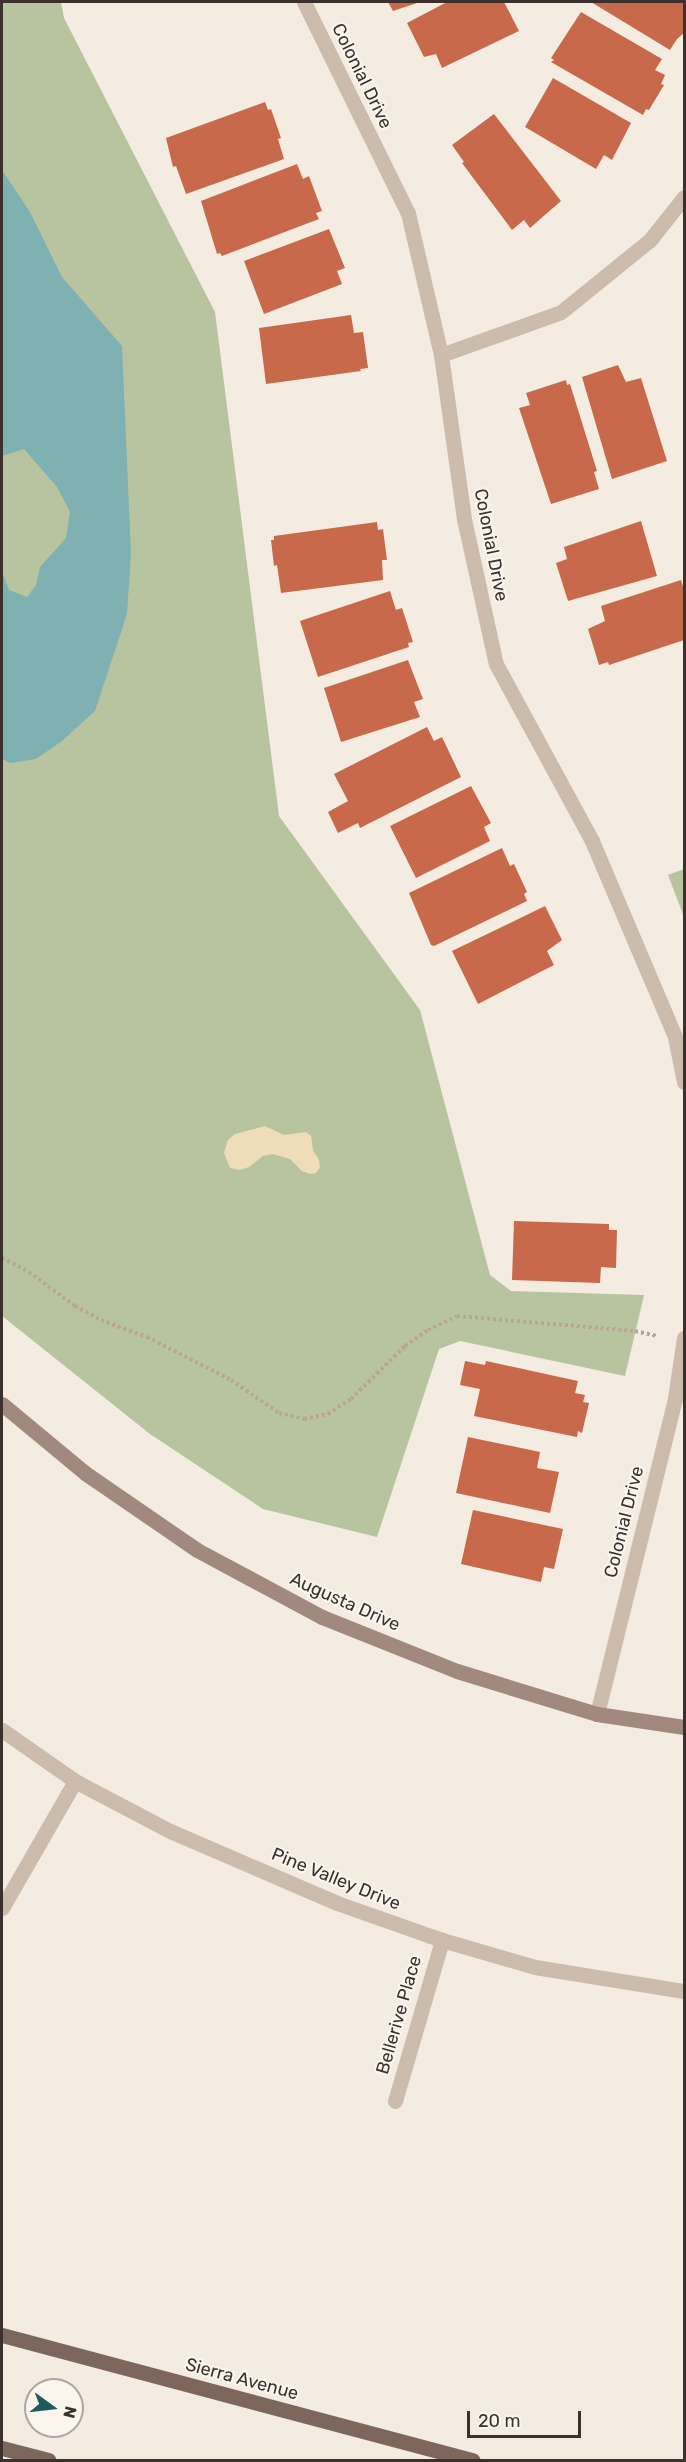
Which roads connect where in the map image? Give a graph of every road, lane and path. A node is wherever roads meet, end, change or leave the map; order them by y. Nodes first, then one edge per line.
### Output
1 (304, 2) edge
2 (684, 197) edge
3 (441, 355) junction
4 (684, 1082) edge
5 (2, 1258) edge
6 (635, 1331) dead end
7 (684, 1338) edge
8 (680, 1399) edge
9 (2, 1404) edge
10 (597, 1714) junction
11 (684, 1727) edge
12 (2, 1730) edge
13 (75, 1781) junction
14 (2, 1908) edge
15 (442, 1940) junction
16 (684, 1991) edge
17 (395, 2102) dead end
18 (2, 2336) edge
19 (2, 2448) edge
20 (48, 2460) edge
21 (473, 2460) edge

1 - 3 street, Colonial Drive
2 - 3 street
3 - 4 street, Colonial Drive
5 - 6 path
7 - 8 street, Colonial Drive
8 - 10 street, Colonial Drive
9 - 10 street, Augusta Drive
10 - 11 street, Augusta Drive
12 - 13 street, Pine Valley Drive
13 - 14 street
13 - 15 street, Pine Valley Drive
15 - 16 street, Pine Valley Drive
15 - 17 street, Bellerive Place
18 - 21 main road, Sierra Avenue
19 - 20 main road

